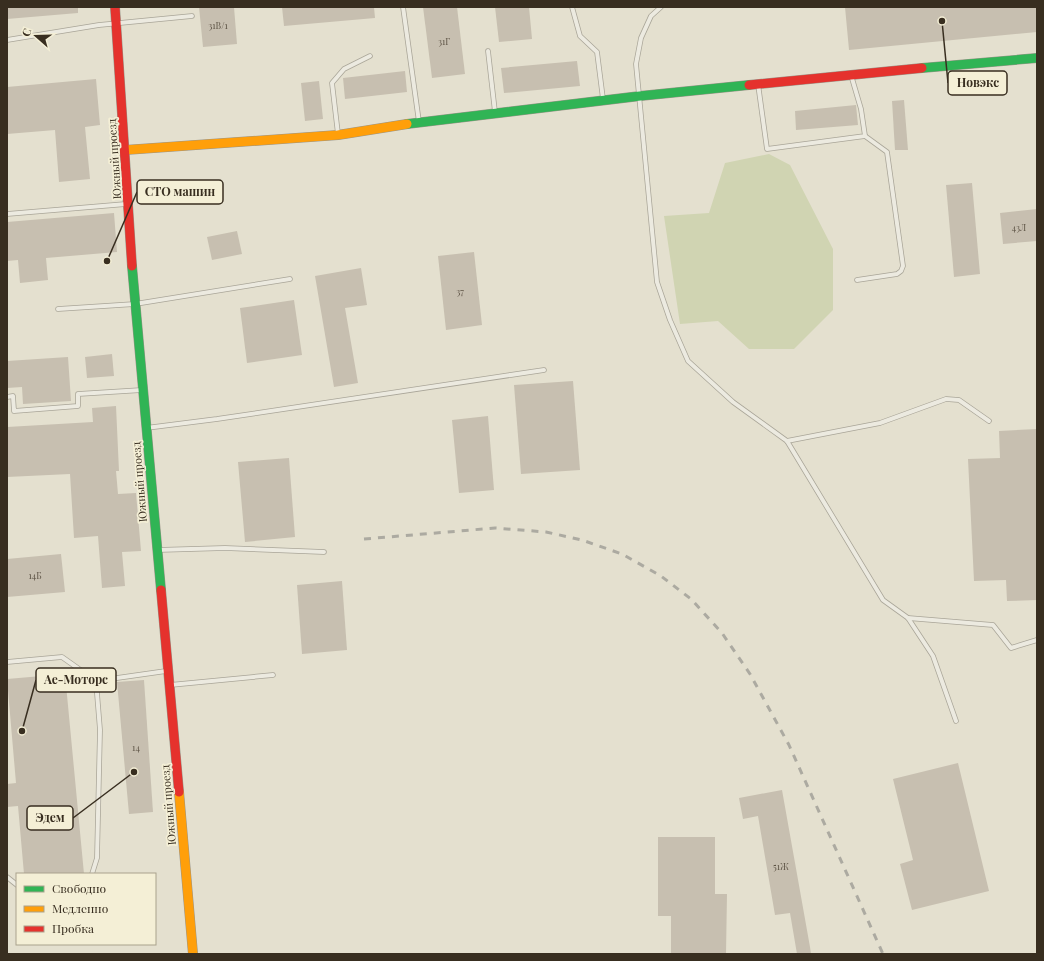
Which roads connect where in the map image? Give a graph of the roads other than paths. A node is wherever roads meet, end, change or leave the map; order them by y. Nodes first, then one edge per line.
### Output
1 (115, 7) edge
2 (403, 7) edge
3 (572, 7) edge
4 (661, 7) edge
5 (192, 16) dead end
6 (116, 23) junction
7 (7, 40) edge
8 (488, 52) dead end
9 (370, 56) dead end
10 (1037, 58) edge
11 (851, 74) junction
12 (758, 84) junction
13 (640, 96) junction
14 (603, 101) junction
15 (495, 112) junction
16 (419, 122) junction
17 (338, 135) junction
18 (865, 136) junction
19 (126, 150) junction
20 (129, 204) junction
21 (7, 214) edge
22 (290, 279) dead end
23 (857, 280) dead end
24 (135, 304) junction
25 (58, 309) dead end
26 (544, 370) dead end
27 (143, 390) junction
28 (7, 397) edge
29 (989, 420) dead end
30 (146, 428) junction
31 (787, 441) junction
32 (157, 550) junction
33 (324, 552) dead end
34 (908, 618) junction
35 (1037, 640) edge
36 (7, 662) edge
37 (168, 670) junction
38 (273, 674) dead end
39 (96, 681) junction
40 (169, 685) junction
41 (956, 721) dead end
42 (92, 873) edge
43 (7, 877) edge
44 (16, 884) edge
45 (193, 954) edge

1 - 6 street, Южный проезд
2 - 16 lane
3 - 14 lane
4 - 13 lane
5 - 6 lane
6 - 7 lane
6 - 19 street, Южный проезд
8 - 15 lane
9 - 17 lane
10 - 11 street
11 - 12 street
11 - 18 lane
12 - 13 street
12 - 18 lane
13 - 14 street
13 - 31 lane
14 - 15 street
15 - 16 street
16 - 17 street
17 - 19 street
18 - 23 lane
19 - 20 street, Южный проезд
20 - 21 lane
20 - 24 street, Южный проезд
22 - 24 lane
24 - 25 lane
24 - 27 street, Южный проезд
26 - 30 lane
27 - 28 lane
27 - 30 street, Южный проезд
29 - 31 lane
30 - 32 street, Южный проезд
31 - 34 lane
32 - 33 lane
32 - 37 street, Южный проезд
34 - 35 lane
34 - 41 lane
36 - 39 lane
37 - 39 lane
37 - 40 street, Южный проезд
38 - 40 lane
39 - 42 lane
40 - 45 street, Южный проезд
43 - 44 lane

